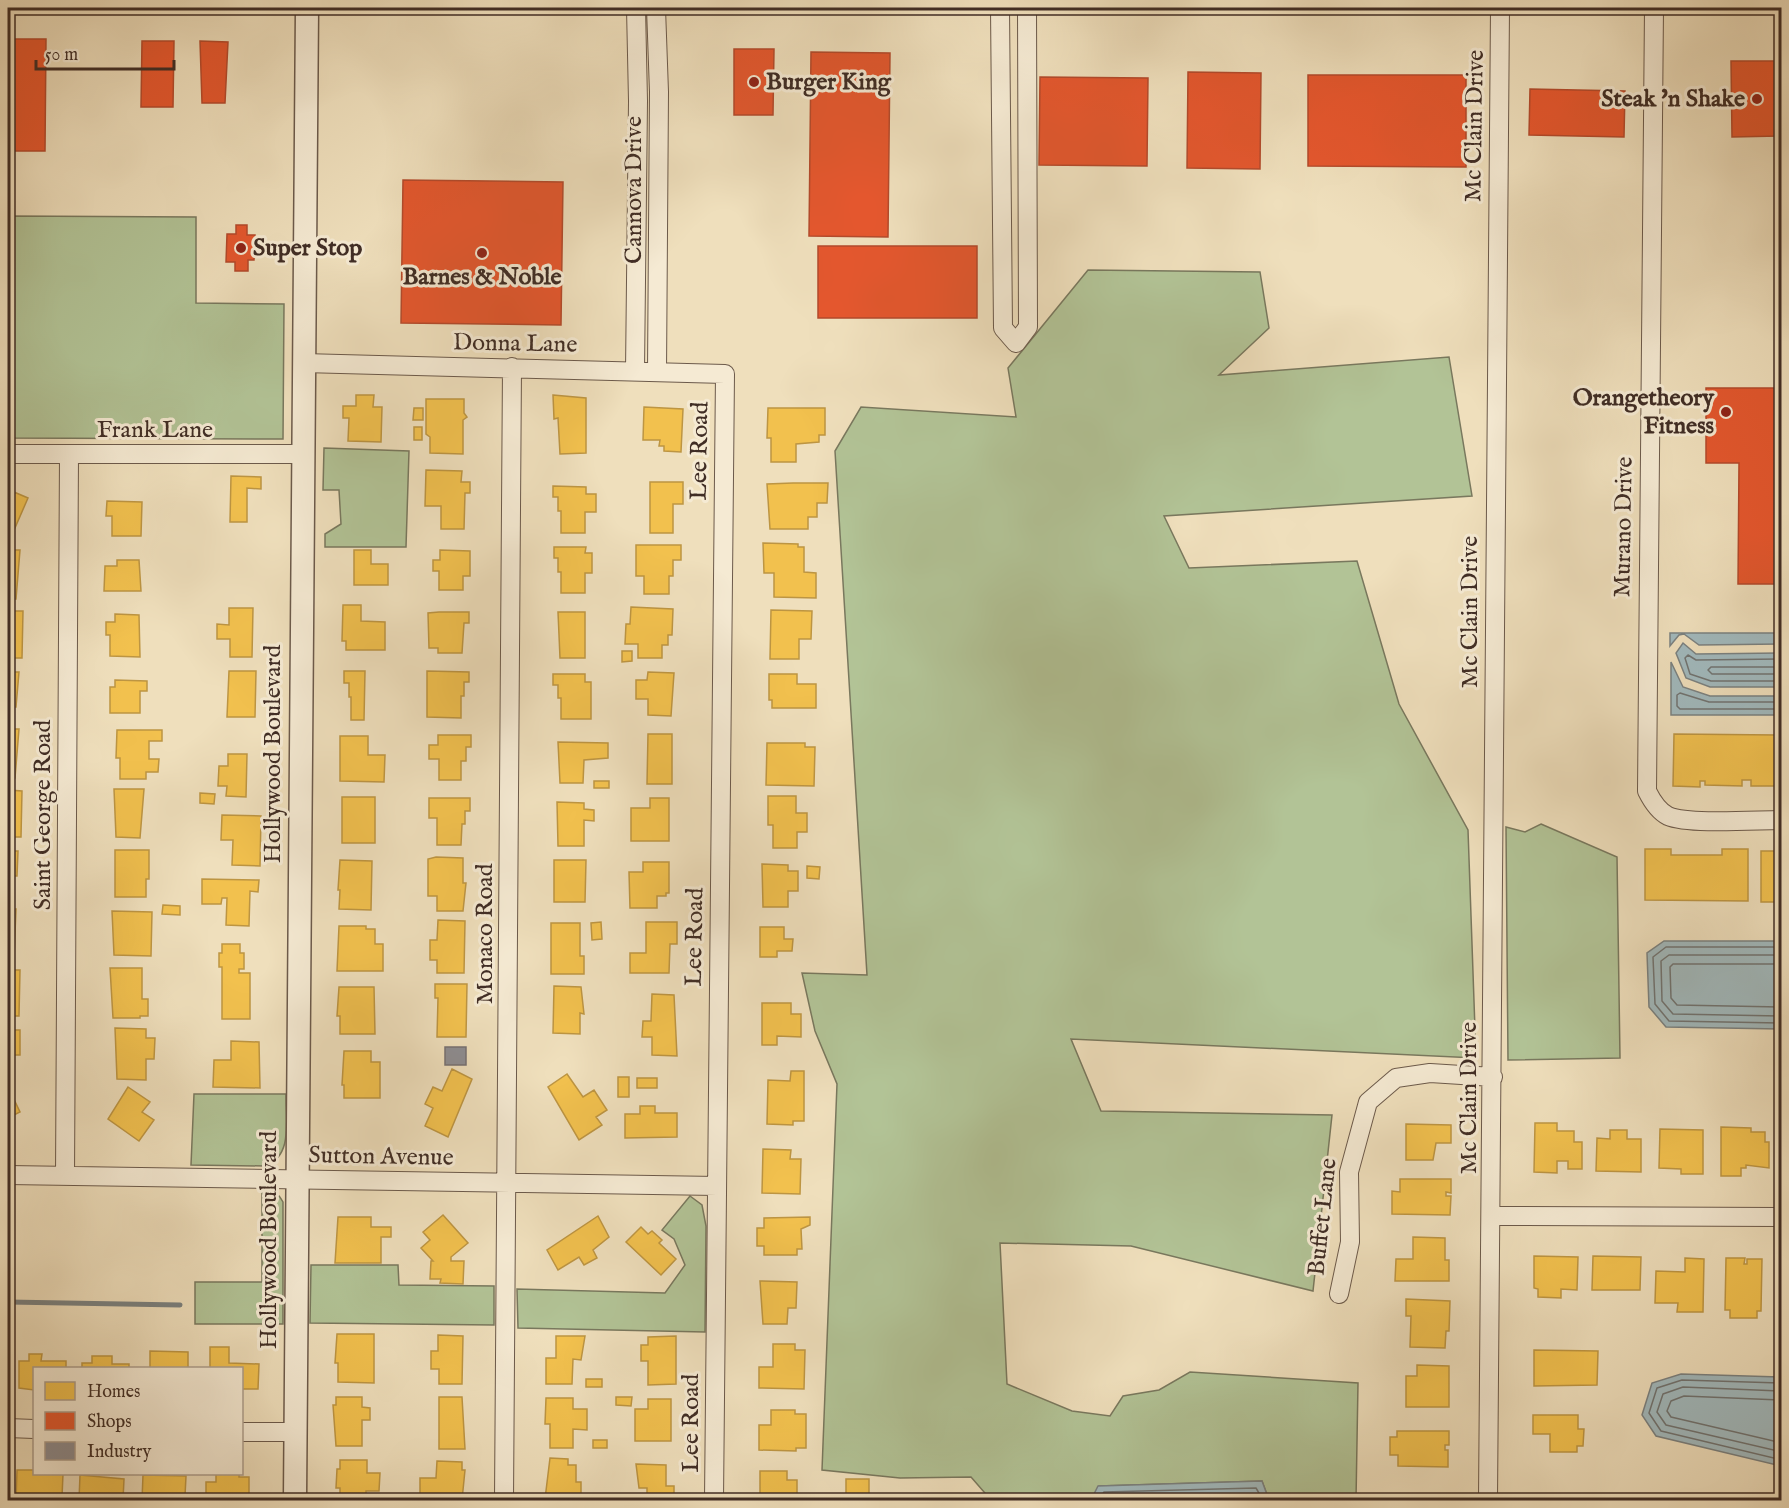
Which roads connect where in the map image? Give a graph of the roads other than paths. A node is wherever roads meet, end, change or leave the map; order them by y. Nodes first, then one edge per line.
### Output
1 (308, 8) edge
2 (636, 8) edge
3 (656, 8) edge
4 (1000, 8) edge
5 (1027, 8) edge
6 (1500, 8) edge
7 (1654, 8) edge
8 (303, 363) junction
9 (512, 367) junction
10 (635, 371) junction
11 (657, 372) junction
12 (725, 374) joint
13 (8, 454) edge
14 (302, 454) junction
15 (69, 455) junction
16 (1782, 820) edge
17 (1493, 1077) junction
18 (8, 1174) edge
19 (65, 1176) junction
20 (297, 1179) junction
21 (507, 1184) junction
22 (717, 1186) junction
23 (1492, 1216) junction
24 (1782, 1217) edge
25 (1339, 1294) dead end
26 (8, 1428) edge
27 (33, 1429) edge
28 (243, 1431) edge
29 (295, 1432) junction
30 (295, 1500) edge
31 (504, 1500) edge
32 (714, 1500) edge
33 (1488, 1500) edge

1 - 8 street, Hollywood Boulevard
2 - 10 street, Cannova Drive
3 - 11 street, Cannova Drive
4 - 5 street
6 - 17 street, Mc Clain Drive
7 - 16 street, Murano Drive
8 - 9 street, Donna Lane
8 - 14 street, Hollywood Boulevard
9 - 10 street, Donna Lane
9 - 21 street, Monaco Road
10 - 11 street, Donna Lane
11 - 12 street, Donna Lane
12 - 22 street, Lee Road
13 - 15 street, Frank Lane
14 - 15 street, Frank Lane
14 - 20 street, Hollywood Boulevard
15 - 19 street, Saint George Road
17 - 23 street, Mc Clain Drive
17 - 25 street, Buffet Lane
18 - 19 street, Sutton Avenue
19 - 20 street, Sutton Avenue
20 - 21 street, Sutton Avenue
20 - 29 street, Hollywood Boulevard
21 - 22 street, Sutton Avenue
21 - 31 street, Monaco Road
22 - 32 street, Lee Road
23 - 24 street
23 - 33 street, Mc Clain Drive
26 - 27 street
28 - 29 street
29 - 30 street, Hollywood Boulevard

